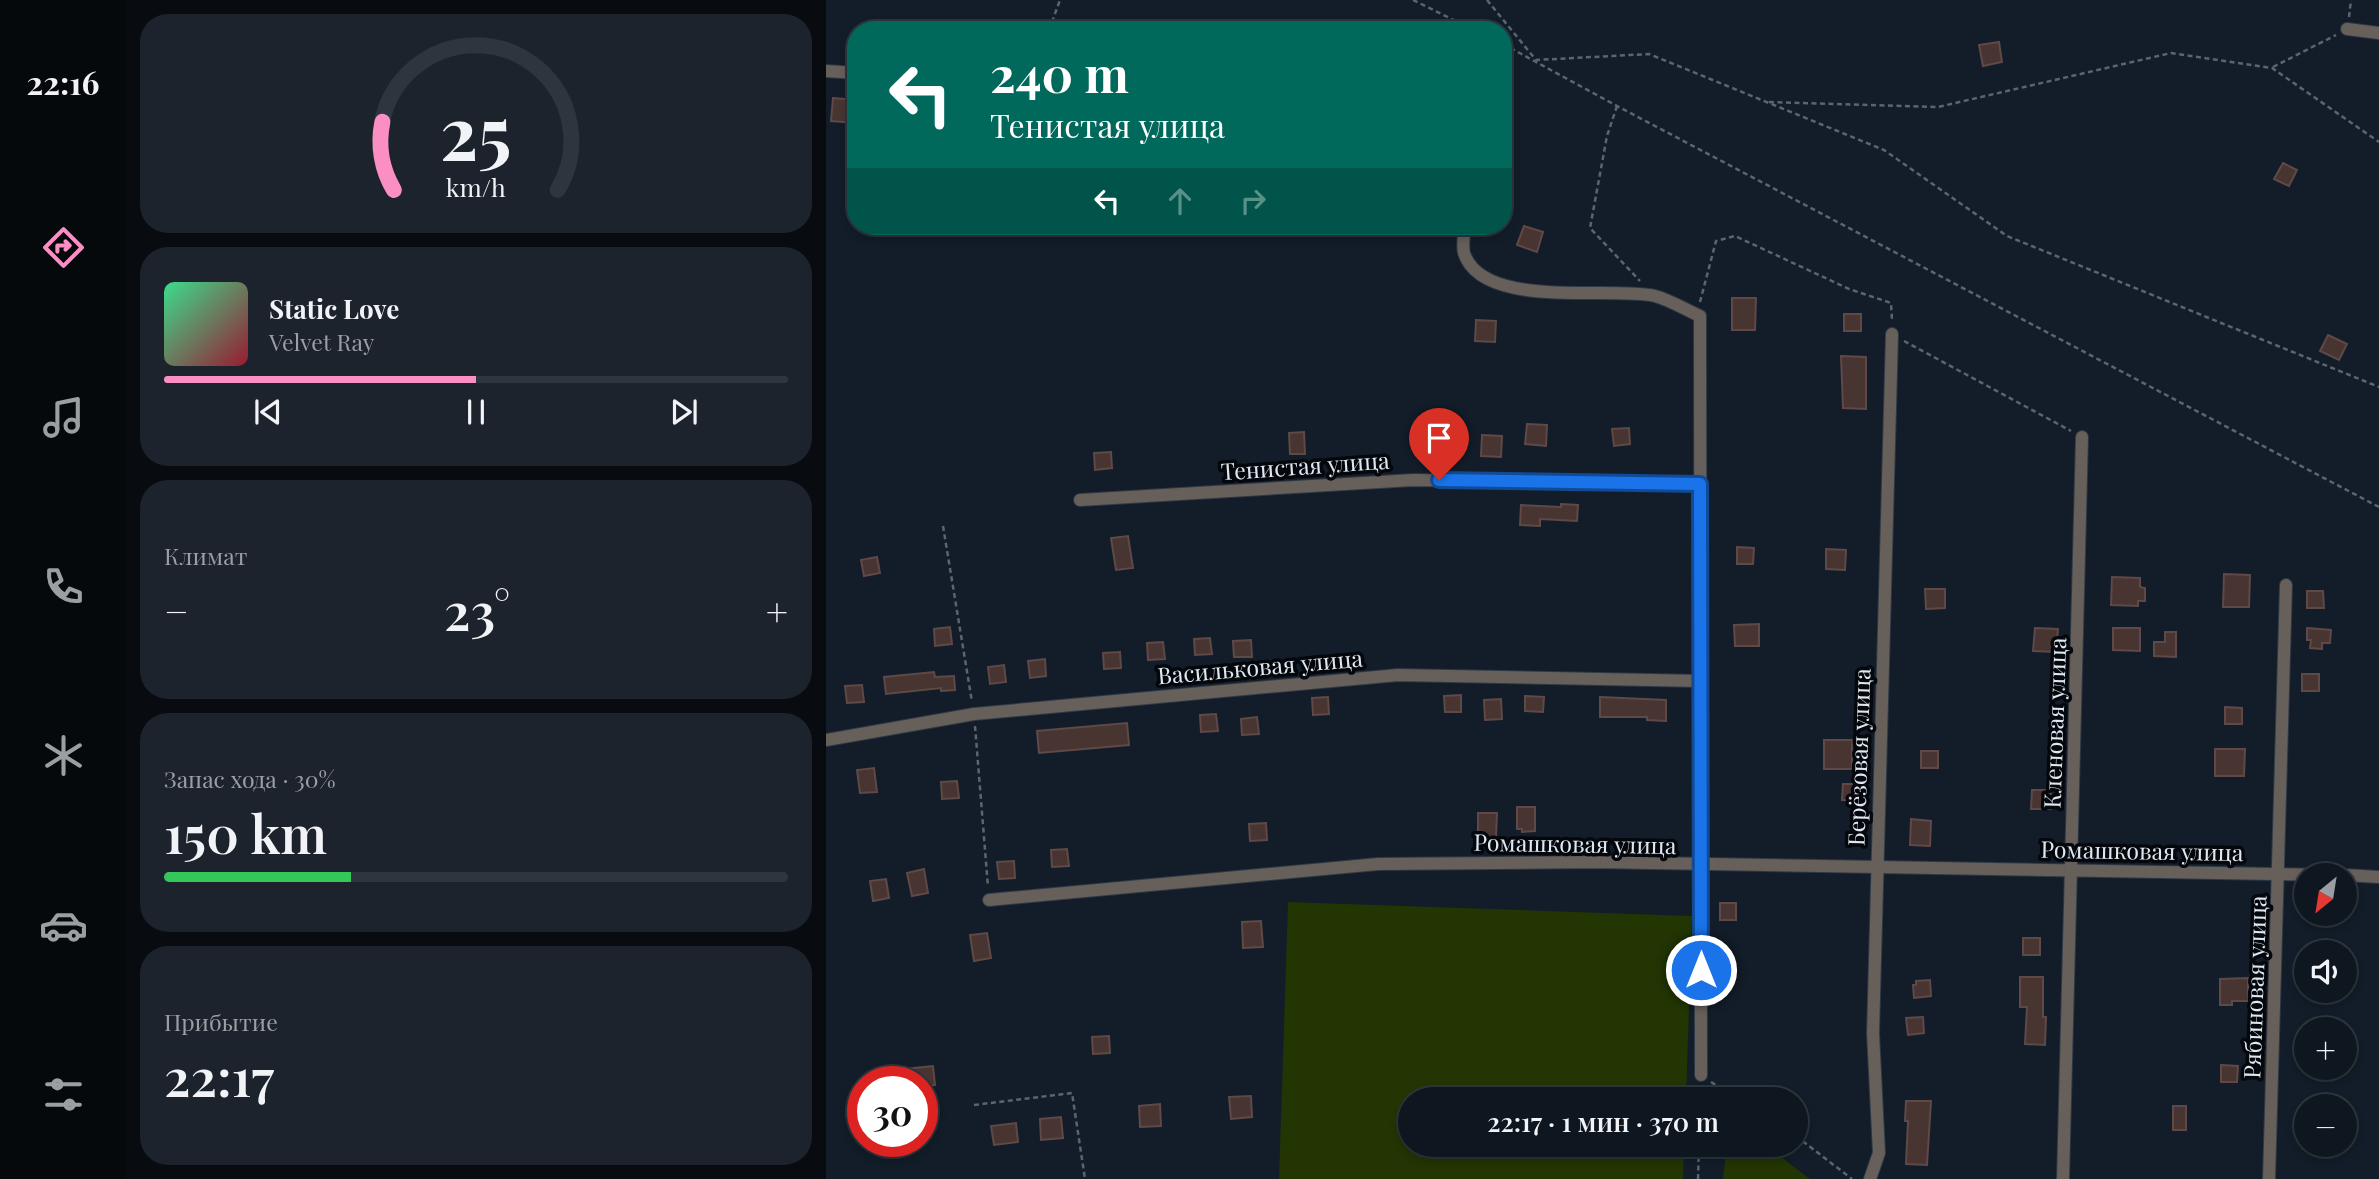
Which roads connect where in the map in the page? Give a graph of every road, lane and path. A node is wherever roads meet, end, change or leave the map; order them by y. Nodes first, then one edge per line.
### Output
1 (1060, 0) edge
2 (1413, 0) edge
3 (1487, 0) edge
4 (2351, 0) edge
5 (1052, 21) edge
6 (1456, 21) edge
7 (1504, 21) edge
8 (2347, 29) junction
9 (1512, 31) edge
10 (2379, 33) edge
11 (1512, 48) edge
12 (1535, 60) junction
13 (2272, 68) junction
14 (826, 71) edge
15 (847, 72) edge
16 (1766, 102) junction
17 (1616, 106) junction
18 (2379, 142) edge
19 (1465, 235) edge
20 (1655, 296) junction
21 (1700, 316) junction
22 (1892, 334) junction
23 (2379, 387) edge
24 (2082, 437) joint
25 (1700, 484) junction
26 (1080, 500) dead end
27 (2379, 507) edge
28 (2286, 585) dead end
29 (1701, 681) junction
30 (826, 740) edge
31 (1702, 866) junction
32 (1876, 868) junction
33 (2071, 870) junction
34 (2278, 873) junction
35 (2294, 874) edge
36 (2357, 876) edge
37 (2379, 877) edge
38 (989, 900) dead end
39 (1701, 1075) joint
40 (1720, 1087) edge
41 (974, 1105) dead end
42 (1808, 1145) edge
43 (1699, 1157) edge
44 (1085, 1179) edge
45 (1698, 1179) edge
46 (1852, 1179) edge
47 (1870, 1179) edge
48 (2063, 1179) edge
49 (2269, 1179) edge

1 - 5 path
2 - 6 path
3 - 7 path
4 - 8 path
8 - 10 street
8 - 13 path
9 - 12 path
11 - 12 path
12 - 16 path
12 - 17 path
13 - 16 path
13 - 18 path
14 - 15 street
16 - 23 path
17 - 20 path
17 - 27 path
19 - 20 street
20 - 21 street
21 - 22 path
21 - 25 street
22 - 24 path
22 - 32 street, Берёзовая улица
24 - 33 street, Кленовая улица
25 - 26 street, Тенистая улица
25 - 29 street
28 - 34 street, Рябиновая улица
29 - 30 street, Васильковая улица
29 - 31 street
31 - 32 street, Ромашковая улица
31 - 38 street, Ромашковая улица
31 - 39 street
32 - 33 street, Ромашковая улица
32 - 47 street, Берёзовая улица
33 - 34 street, Ромашковая улица
33 - 48 street, Кленовая улица
34 - 35 street, Ромашковая улица
34 - 49 street, Рябиновая улица
36 - 37 street
39 - 40 path
41 - 44 path
42 - 46 path
43 - 45 path

